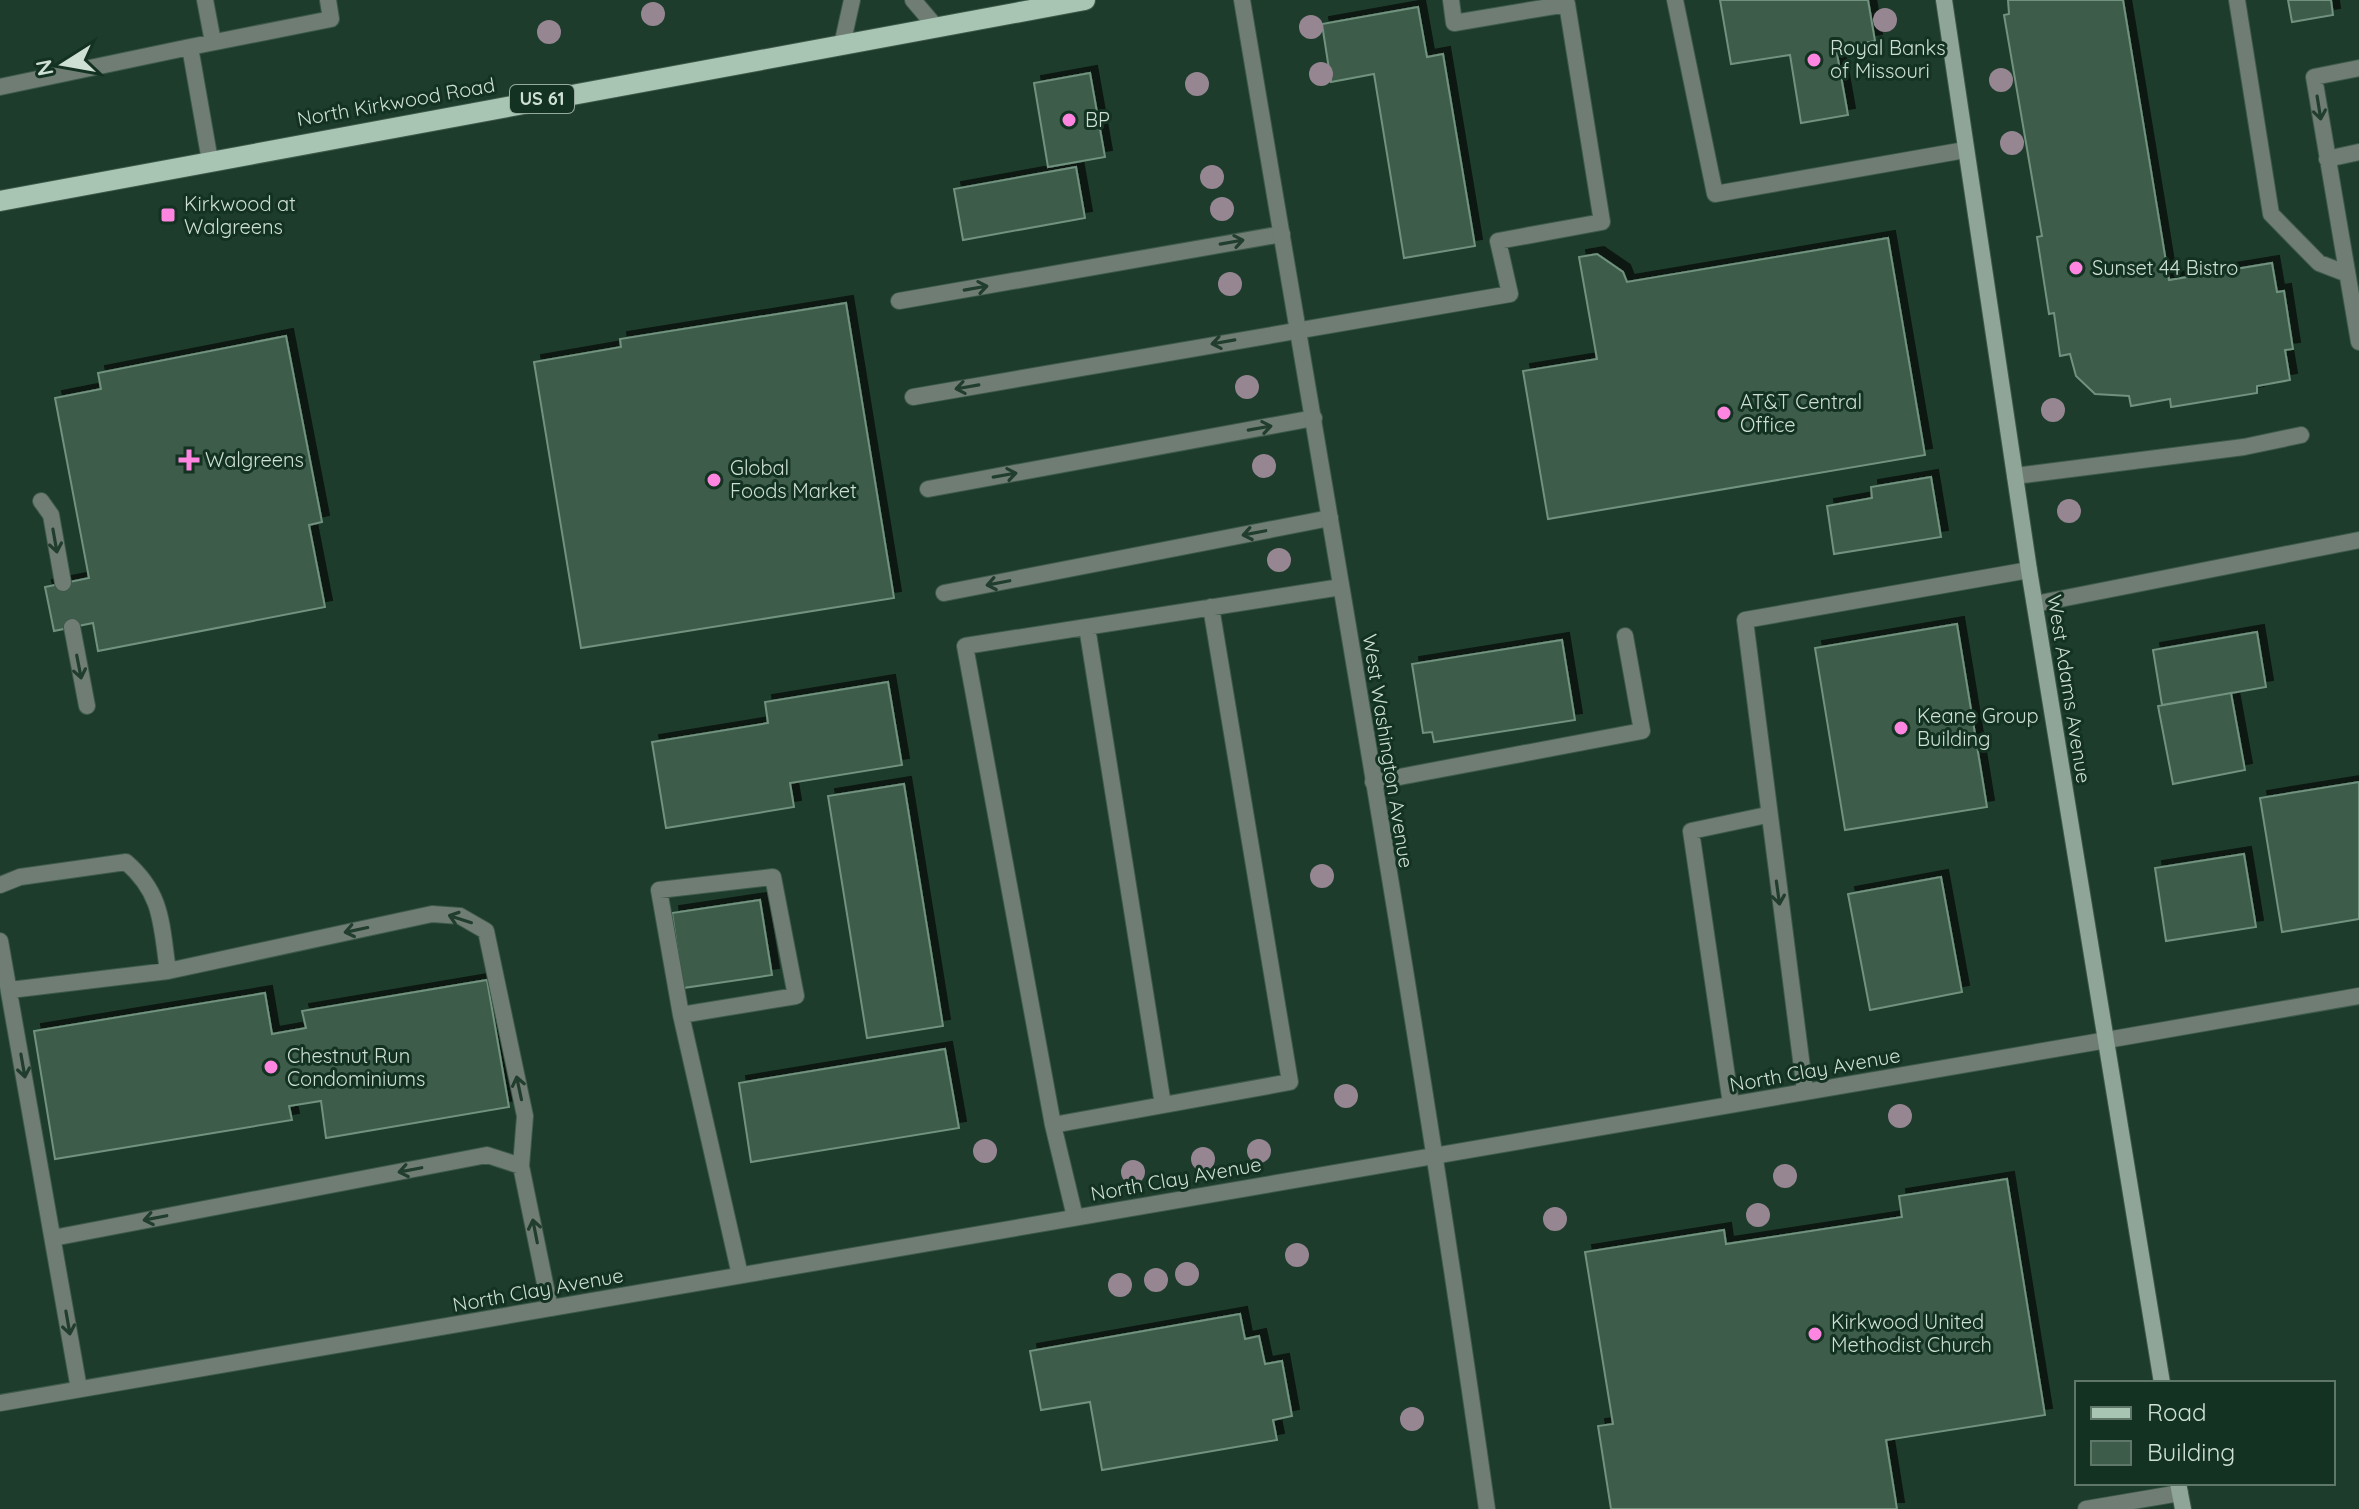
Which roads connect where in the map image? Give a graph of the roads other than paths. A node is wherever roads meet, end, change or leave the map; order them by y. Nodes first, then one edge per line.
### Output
1 (205, 0) edge
2 (328, 0) edge
3 (852, 0) edge
4 (913, 0) edge
5 (1085, 0) edge
6 (1242, 0) edge
7 (1451, 0) edge
8 (1675, 0) edge
9 (1944, 0) edge
10 (2237, 0) edge
11 (936, 27) junction
12 (213, 42) junction
13 (842, 45) junction
14 (190, 47) junction
15 (2359, 68) edge
16 (0, 87) edge
17 (1965, 150) junction
18 (2359, 152) edge
19 (2327, 159) junction
20 (210, 161) junction
21 (0, 201) edge
22 (1282, 234) junction
23 (2359, 241) edge
24 (2341, 244) junction
25 (2345, 273) junction
26 (899, 301) dead end
27 (1299, 328) junction
28 (2358, 342) edge
29 (2359, 360) edge
30 (913, 397) dead end
31 (1314, 418) junction
32 (2301, 435) dead end
33 (2015, 476) junction
34 (928, 489) dead end
35 (41, 501) dead end
36 (1330, 518) junction
37 (2359, 540) edge
38 (2029, 570) junction
39 (63, 583) dead end
40 (1341, 587) junction
41 (944, 593) dead end
42 (2035, 604) junction
43 (1211, 607) junction
44 (72, 627) dead end
45 (1087, 627) junction
46 (1625, 636) dead end
47 (87, 706) dead end
48 (1373, 782) junction
49 (1767, 815) junction
50 (0, 885) edge
51 (0, 941) edge
52 (168, 971) junction
53 (10, 990) junction
54 (2359, 996) edge
55 (681, 1015) junction
56 (2107, 1040) junction
57 (1805, 1091) junction
58 (1731, 1104) junction
59 (1163, 1105) junction
60 (1053, 1125) junction
61 (1434, 1155) junction
62 (521, 1166) junction
63 (1075, 1217) junction
64 (53, 1238) junction
65 (740, 1275) junction
66 (550, 1308) junction
67 (2162, 1381) edge
68 (79, 1389) junction
69 (0, 1403) edge
70 (2180, 1495) edge
71 (1487, 1509) edge
72 (2086, 1509) edge

1 - 12 street
2 - 12 street
3 - 13 street
4 - 11 street
5 - 11 main road, North Kirkwood Road / US 61
6 - 22 street, West Washington Avenue
7 - 27 street
8 - 17 street
9 - 17 main road, West Adams Avenue
10 - 25 street
11 - 13 main road, North Kirkwood Road / US 61
12 - 14 street
13 - 20 main road, North Kirkwood Road / US 61
14 - 16 street
14 - 20 street
15 -> 19 street
17 - 33 main road, West Adams Avenue
18 - 19 street
19 - 24 street
20 - 21 main road, North Kirkwood Road / US 61
26 -> 22 street
22 - 27 street, West Washington Avenue
23 - 24 street
24 - 25 street
25 - 28 street
27 -> 30 street
27 - 31 street, West Washington Avenue
28 - 29 street
34 -> 31 street
31 - 36 street, West Washington Avenue
32 - 33 street
33 - 38 main road, West Adams Avenue
35 -> 39 street
36 - 40 street, West Washington Avenue
36 -> 41 street
37 - 42 street
38 - 42 main road, West Adams Avenue
38 - 49 street
40 - 43 street
40 - 48 street, West Washington Avenue
42 - 56 main road, West Adams Avenue
43 - 45 street
43 - 59 street
44 -> 47 street
45 - 59 street
45 - 60 street
46 - 48 street
48 - 61 street, West Washington Avenue
49 -> 57 street
49 - 58 street
50 - 52 street
51 - 53 street
52 - 53 street
62 -> 52 street
53 -> 64 street
54 - 56 street, North Clay Avenue
55 - 55 street
55 - 65 street
56 - 57 street, North Clay Avenue
56 - 67 main road, West Adams Avenue
57 - 58 street, North Clay Avenue
58 - 61 street, North Clay Avenue
59 - 60 street
60 - 63 street
61 - 63 street, North Clay Avenue
61 - 71 street, West Washington Avenue
62 -> 64 street
66 -> 62 street
63 - 65 street, North Clay Avenue
64 -> 68 street
65 - 66 street, North Clay Avenue
66 - 68 street, North Clay Avenue
68 - 69 street, North Clay Avenue
70 - 72 street

